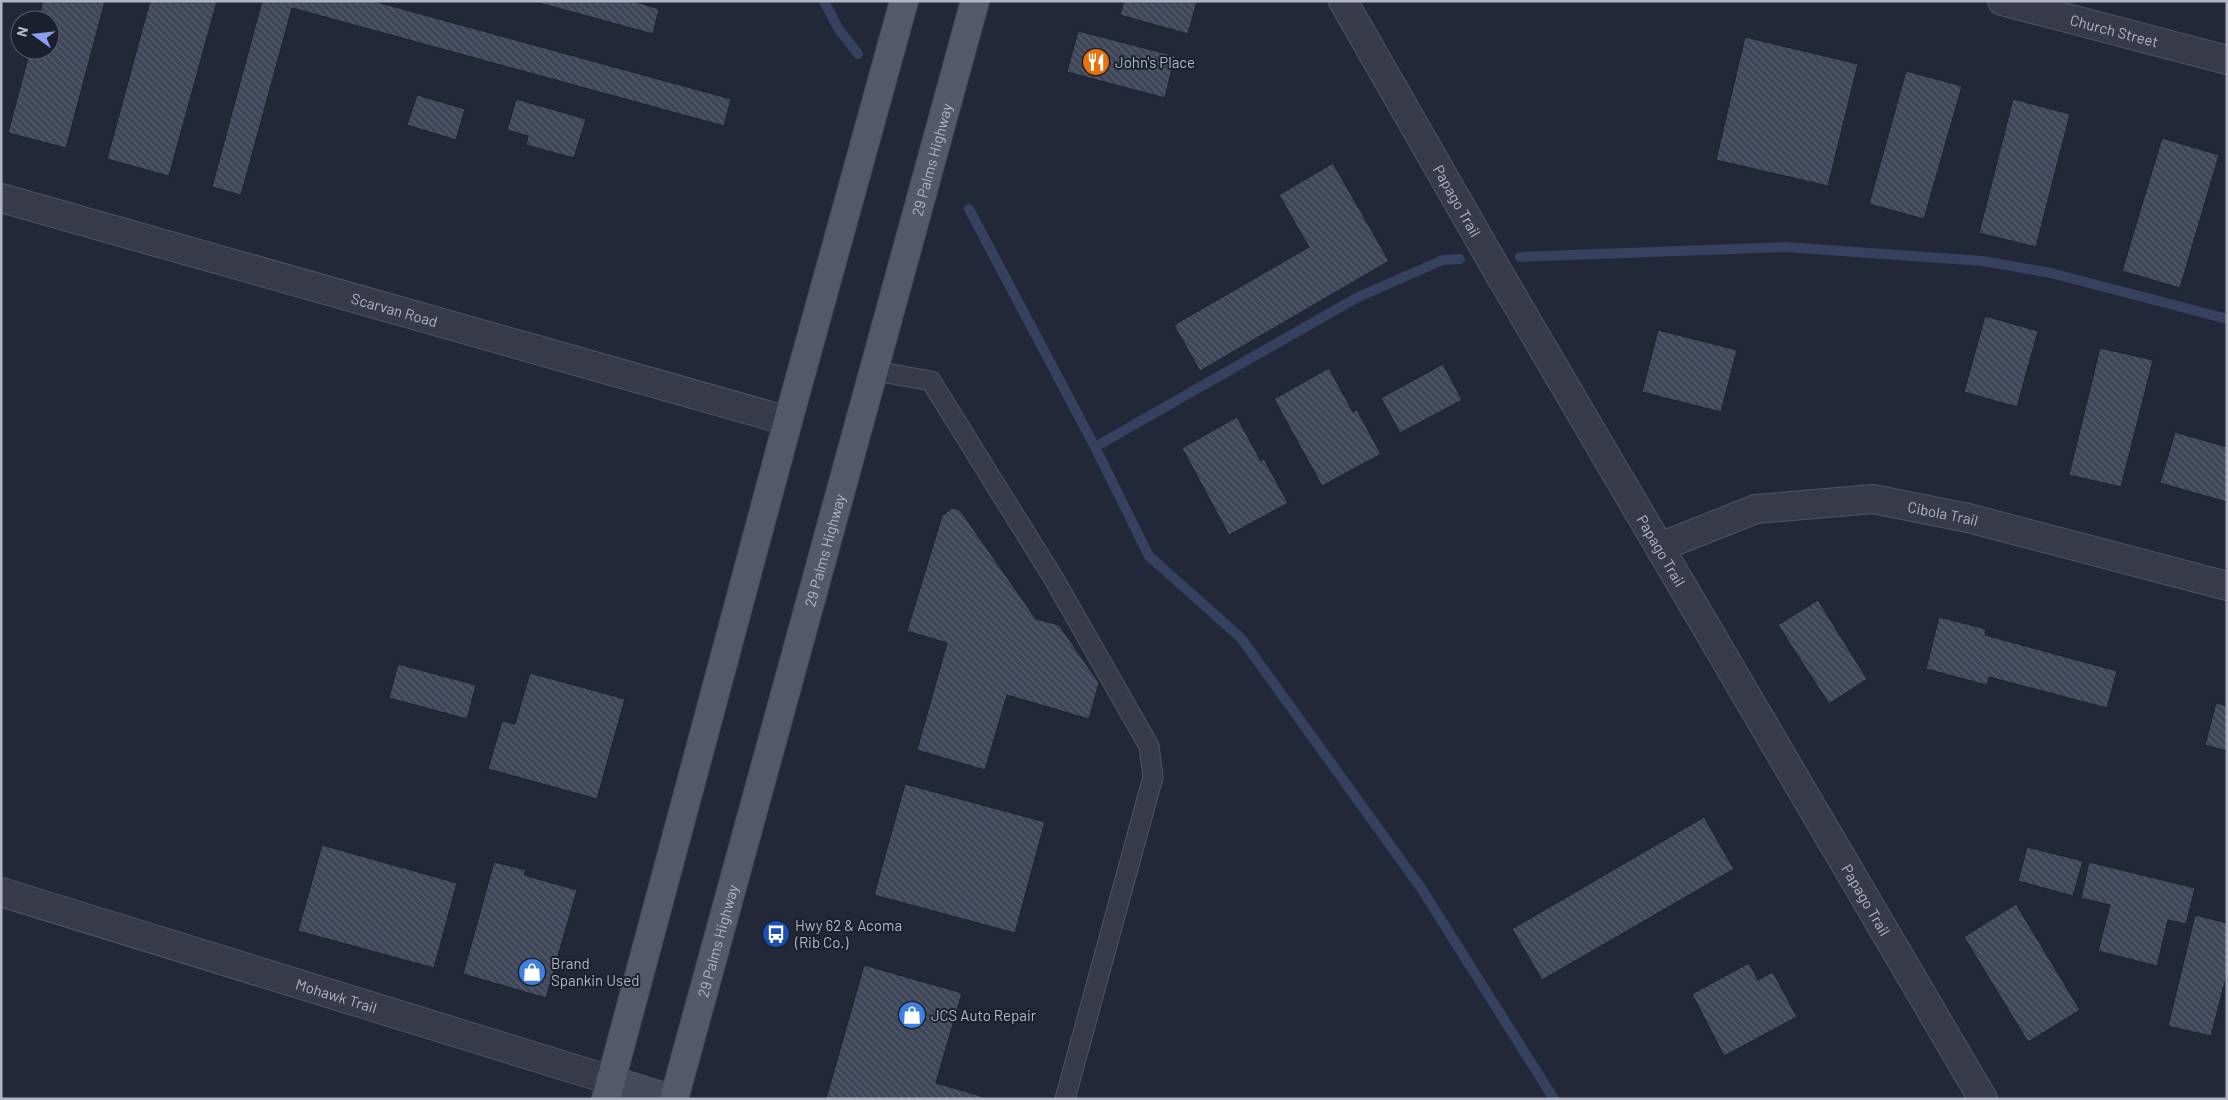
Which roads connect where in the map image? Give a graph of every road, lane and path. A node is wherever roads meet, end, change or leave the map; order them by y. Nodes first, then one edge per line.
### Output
1 (904, 1) edge
2 (975, 1) edge
3 (1344, 1) edge
4 (2002, 1) edge
5 (2227, 60) edge
6 (1, 198) edge
7 (874, 371) junction
8 (788, 421) junction
9 (1660, 547) junction
10 (2227, 586) edge
11 (1, 892) edge
12 (608, 1089) edge
13 (673, 1099) edge
14 (1065, 1099) edge
15 (1983, 1099) edge

1 - 8 main road
2 - 7 main road, 29 Palms Highway
3 - 9 street, Papago Trail
4 - 5 street, Church Street
6 - 8 street, Scarvan Road
7 - 13 main road, 29 Palms Highway
7 - 14 lane
8 - 12 main road
9 - 10 street, Cibola Trail
9 - 15 street, Papago Trail
11 - 12 street, Mohawk Trail
12 - 13 street, Mohawk Trail

